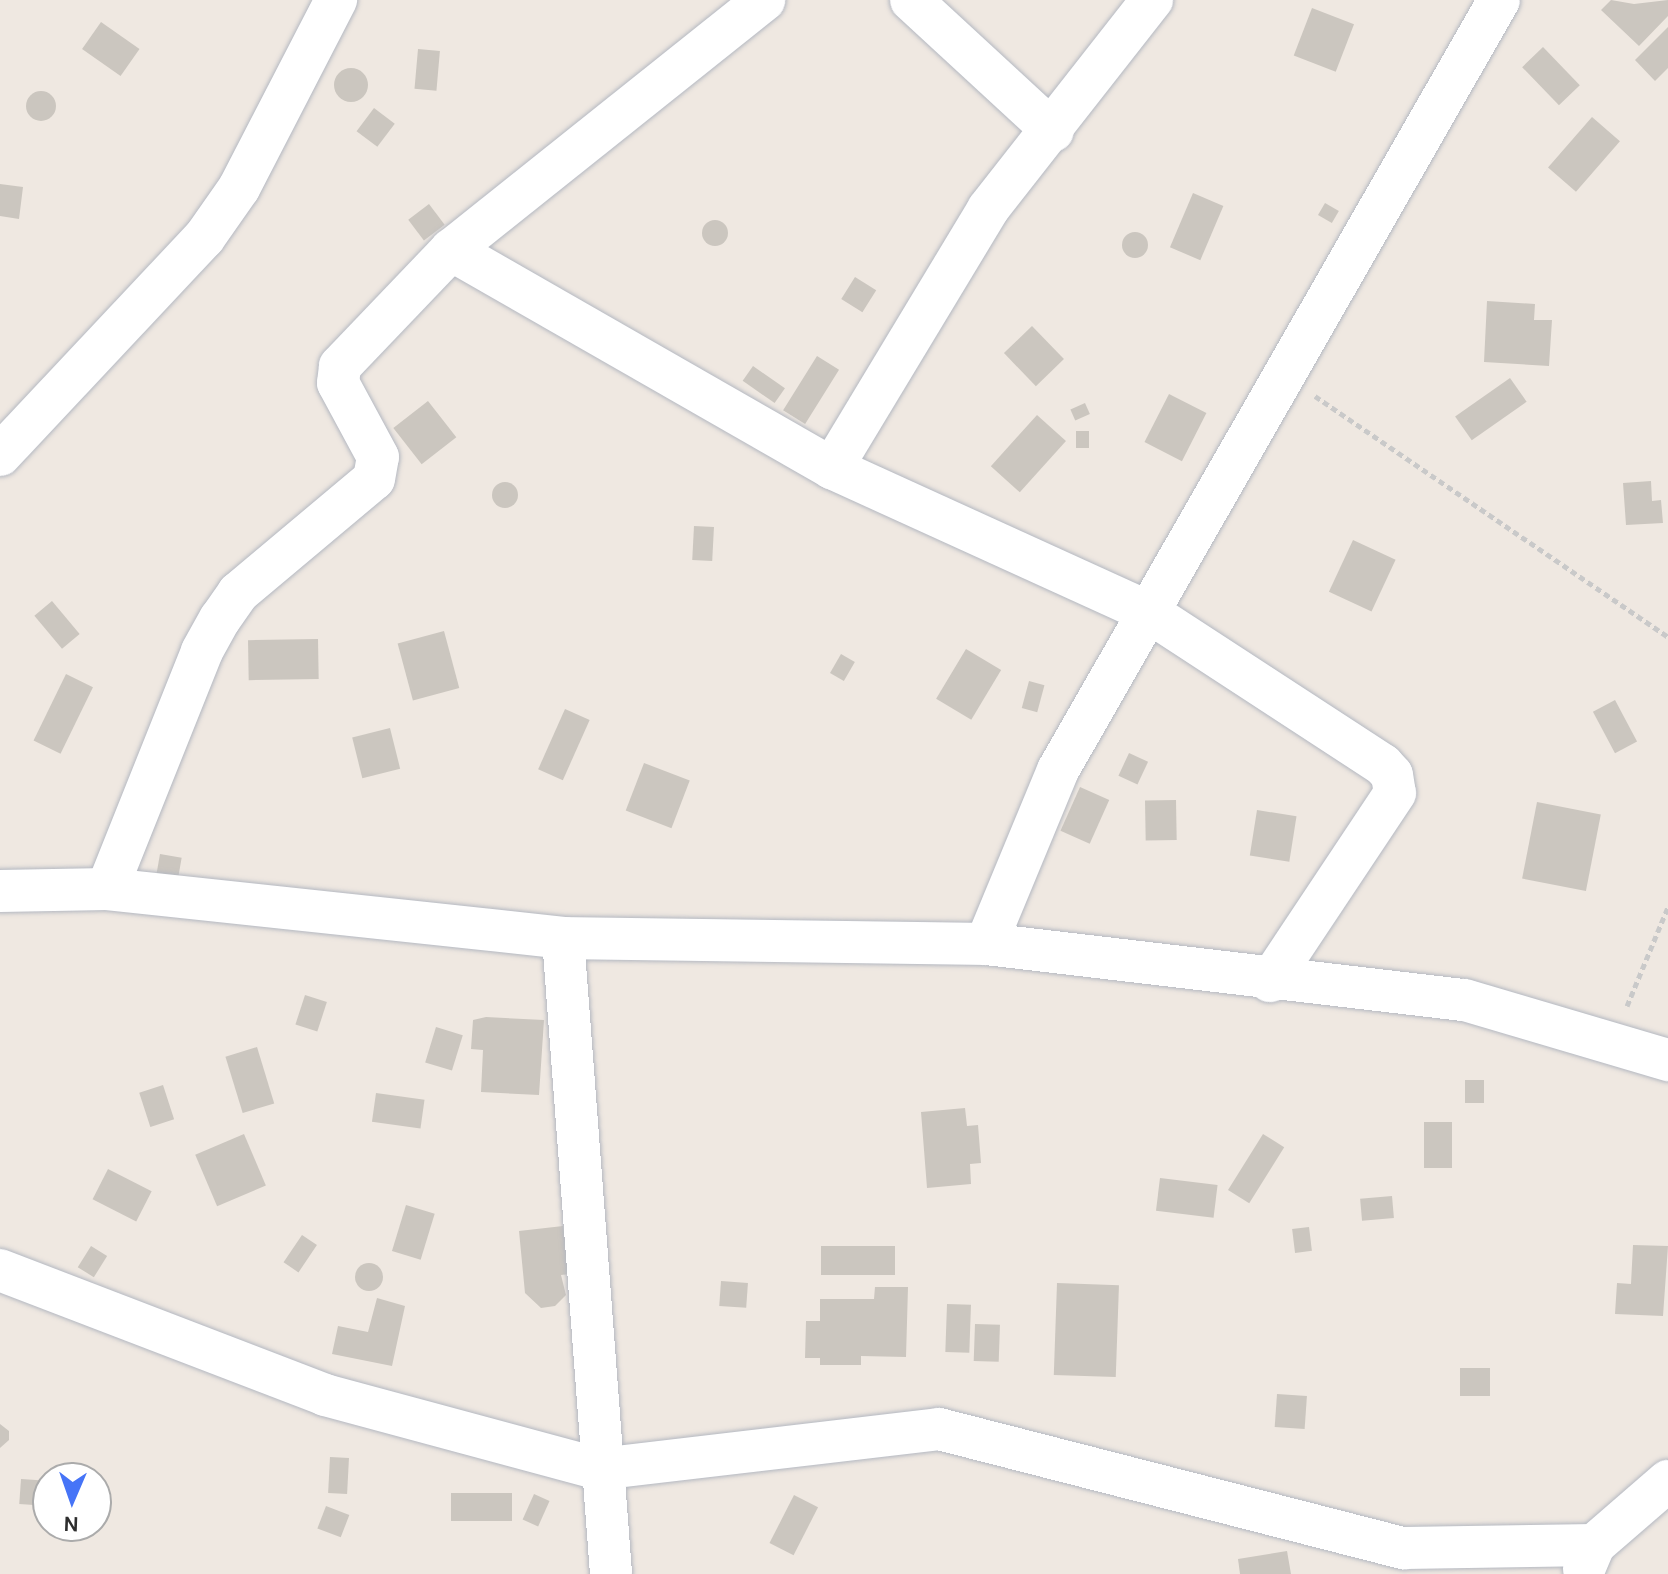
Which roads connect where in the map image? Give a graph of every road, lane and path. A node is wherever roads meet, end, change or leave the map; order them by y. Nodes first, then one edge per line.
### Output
1 (336, 0) edge
2 (764, 0) edge
3 (911, 0) edge
4 (1152, 0) edge
5 (1499, 0) edge
6 (1053, 131) junction
7 (451, 250) junction
8 (1285, 376) junction
9 (1, 451) edge
10 (832, 468) junction
11 (1150, 613) junction
12 (1668, 637) edge
13 (107, 889) junction
14 (0, 891) edge
15 (1668, 907) edge
16 (563, 938) junction
17 (986, 944) junction
18 (1270, 981) junction
19 (1614, 1041) junction
20 (1668, 1060) edge
21 (0, 1270) edge
22 (599, 1469) junction
23 (1668, 1481) edge
24 (1588, 1559) edge
25 (611, 1574) edge

1 - 9 street
2 - 7 street
3 - 6 street
4 - 6 street
5 - 8 street
6 - 10 street
7 - 10 street
7 - 13 street
8 - 11 street
8 - 12 path
10 - 11 street
11 - 17 street
11 - 18 street
13 - 14 street
13 - 16 street
15 - 19 path
16 - 17 street
16 - 22 street
17 - 18 street
18 - 19 street
19 - 20 street
21 - 22 street
22 - 24 street
22 - 25 street
23 - 24 street

